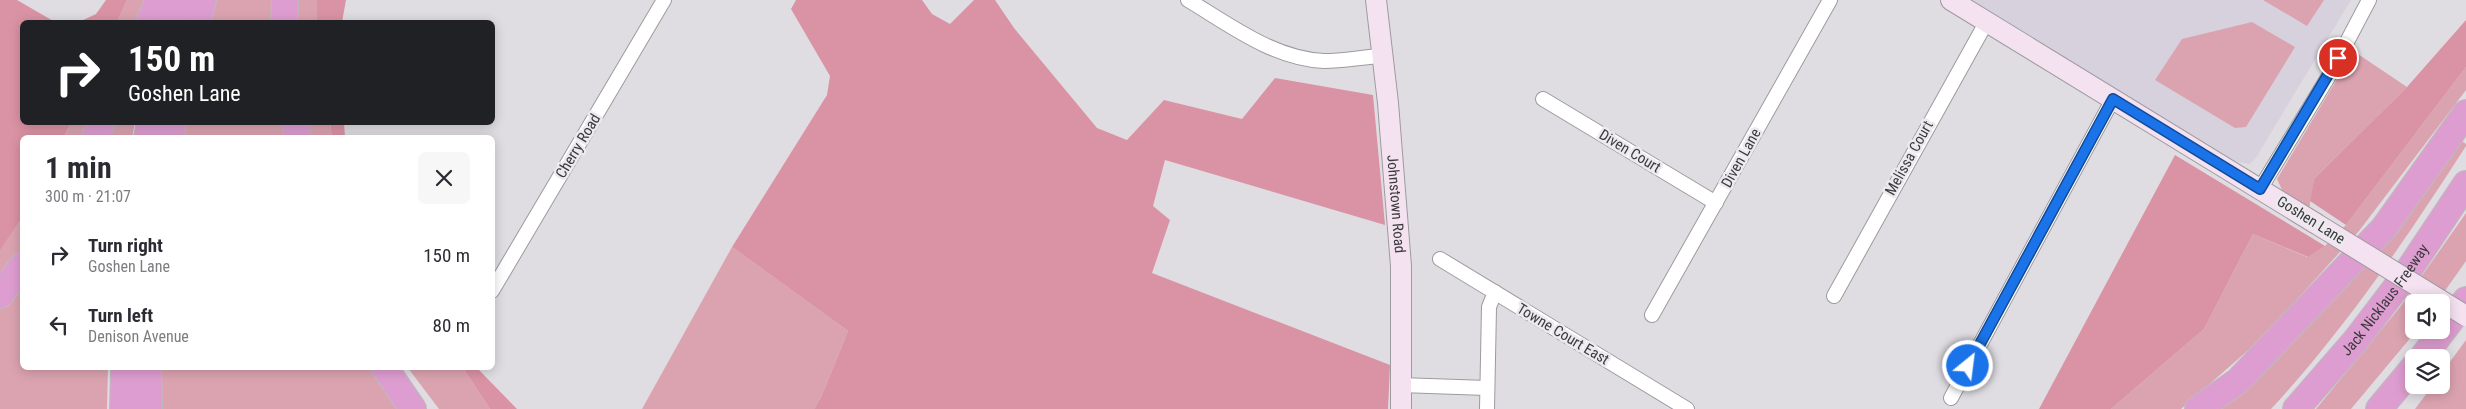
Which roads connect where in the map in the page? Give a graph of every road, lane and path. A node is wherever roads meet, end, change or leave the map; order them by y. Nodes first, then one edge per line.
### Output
1 (159, 0) edge
2 (179, 0) edge
3 (204, 0) edge
4 (285, 0) edge
5 (664, 0) edge
6 (1188, 0) edge
7 (1376, 0) edge
8 (1830, 0) edge
9 (1951, 0) edge
10 (2369, 0) edge
11 (150, 20) edge
12 (173, 20) edge
13 (198, 20) edge
14 (284, 20) edge
15 (1987, 21) junction
16 (1382, 56) junction
17 (1543, 98) dead end
18 (2113, 99) junction
19 (2466, 113) edge
20 (2466, 184) edge
21 (2260, 189) junction
22 (1716, 203) junction
23 (1440, 258) dead end
24 (20, 269) edge
25 (495, 286) edge
26 (1495, 292) junction
27 (0, 295) edge
28 (1834, 296) dead end
29 (2466, 300) edge
30 (1652, 315) dead end
31 (2466, 316) edge
32 (2429, 349) edge
33 (124, 370) edge
34 (148, 370) edge
35 (387, 370) edge
36 (2405, 378) edge
37 (1400, 385) junction
38 (1487, 388) junction
39 (1951, 398) dead end
40 (123, 409) edge
41 (149, 409) edge
42 (413, 409) edge
43 (1401, 409) edge
44 (1487, 409) edge
45 (1687, 409) edge
46 (2198, 409) edge
47 (2296, 409) edge
48 (2378, 409) edge

1 - 11 highway
2 - 12 highway
3 - 13 highway
4 - 14 highway
5 - 25 street, Cherry Road
6 - 16 street
7 - 16 street, Johnstown Road
8 - 22 street, Diven Lane
9 - 15 street, Goshen Lane
10 - 21 street
15 - 18 street, Goshen Lane
15 - 28 street, Melissa Court
16 - 37 street, Johnstown Road
17 - 22 street, Diven Court
18 - 21 street, Goshen Lane
18 - 39 street
19 - 46 highway
20 - 47 highway, Jack Nicklaus Freeway
21 - 31 street, Goshen Lane, bridge
22 - 30 street, Diven Lane
23 - 26 street, Towne Court East
24 - 27 highway
26 - 38 street
26 - 45 street, Towne Court East
29 - 32 highway
33 - 40 highway
34 - 41 highway
35 - 42 highway
36 - 48 highway
37 - 38 street
37 - 43 street, Johnstown Road
38 - 44 street

